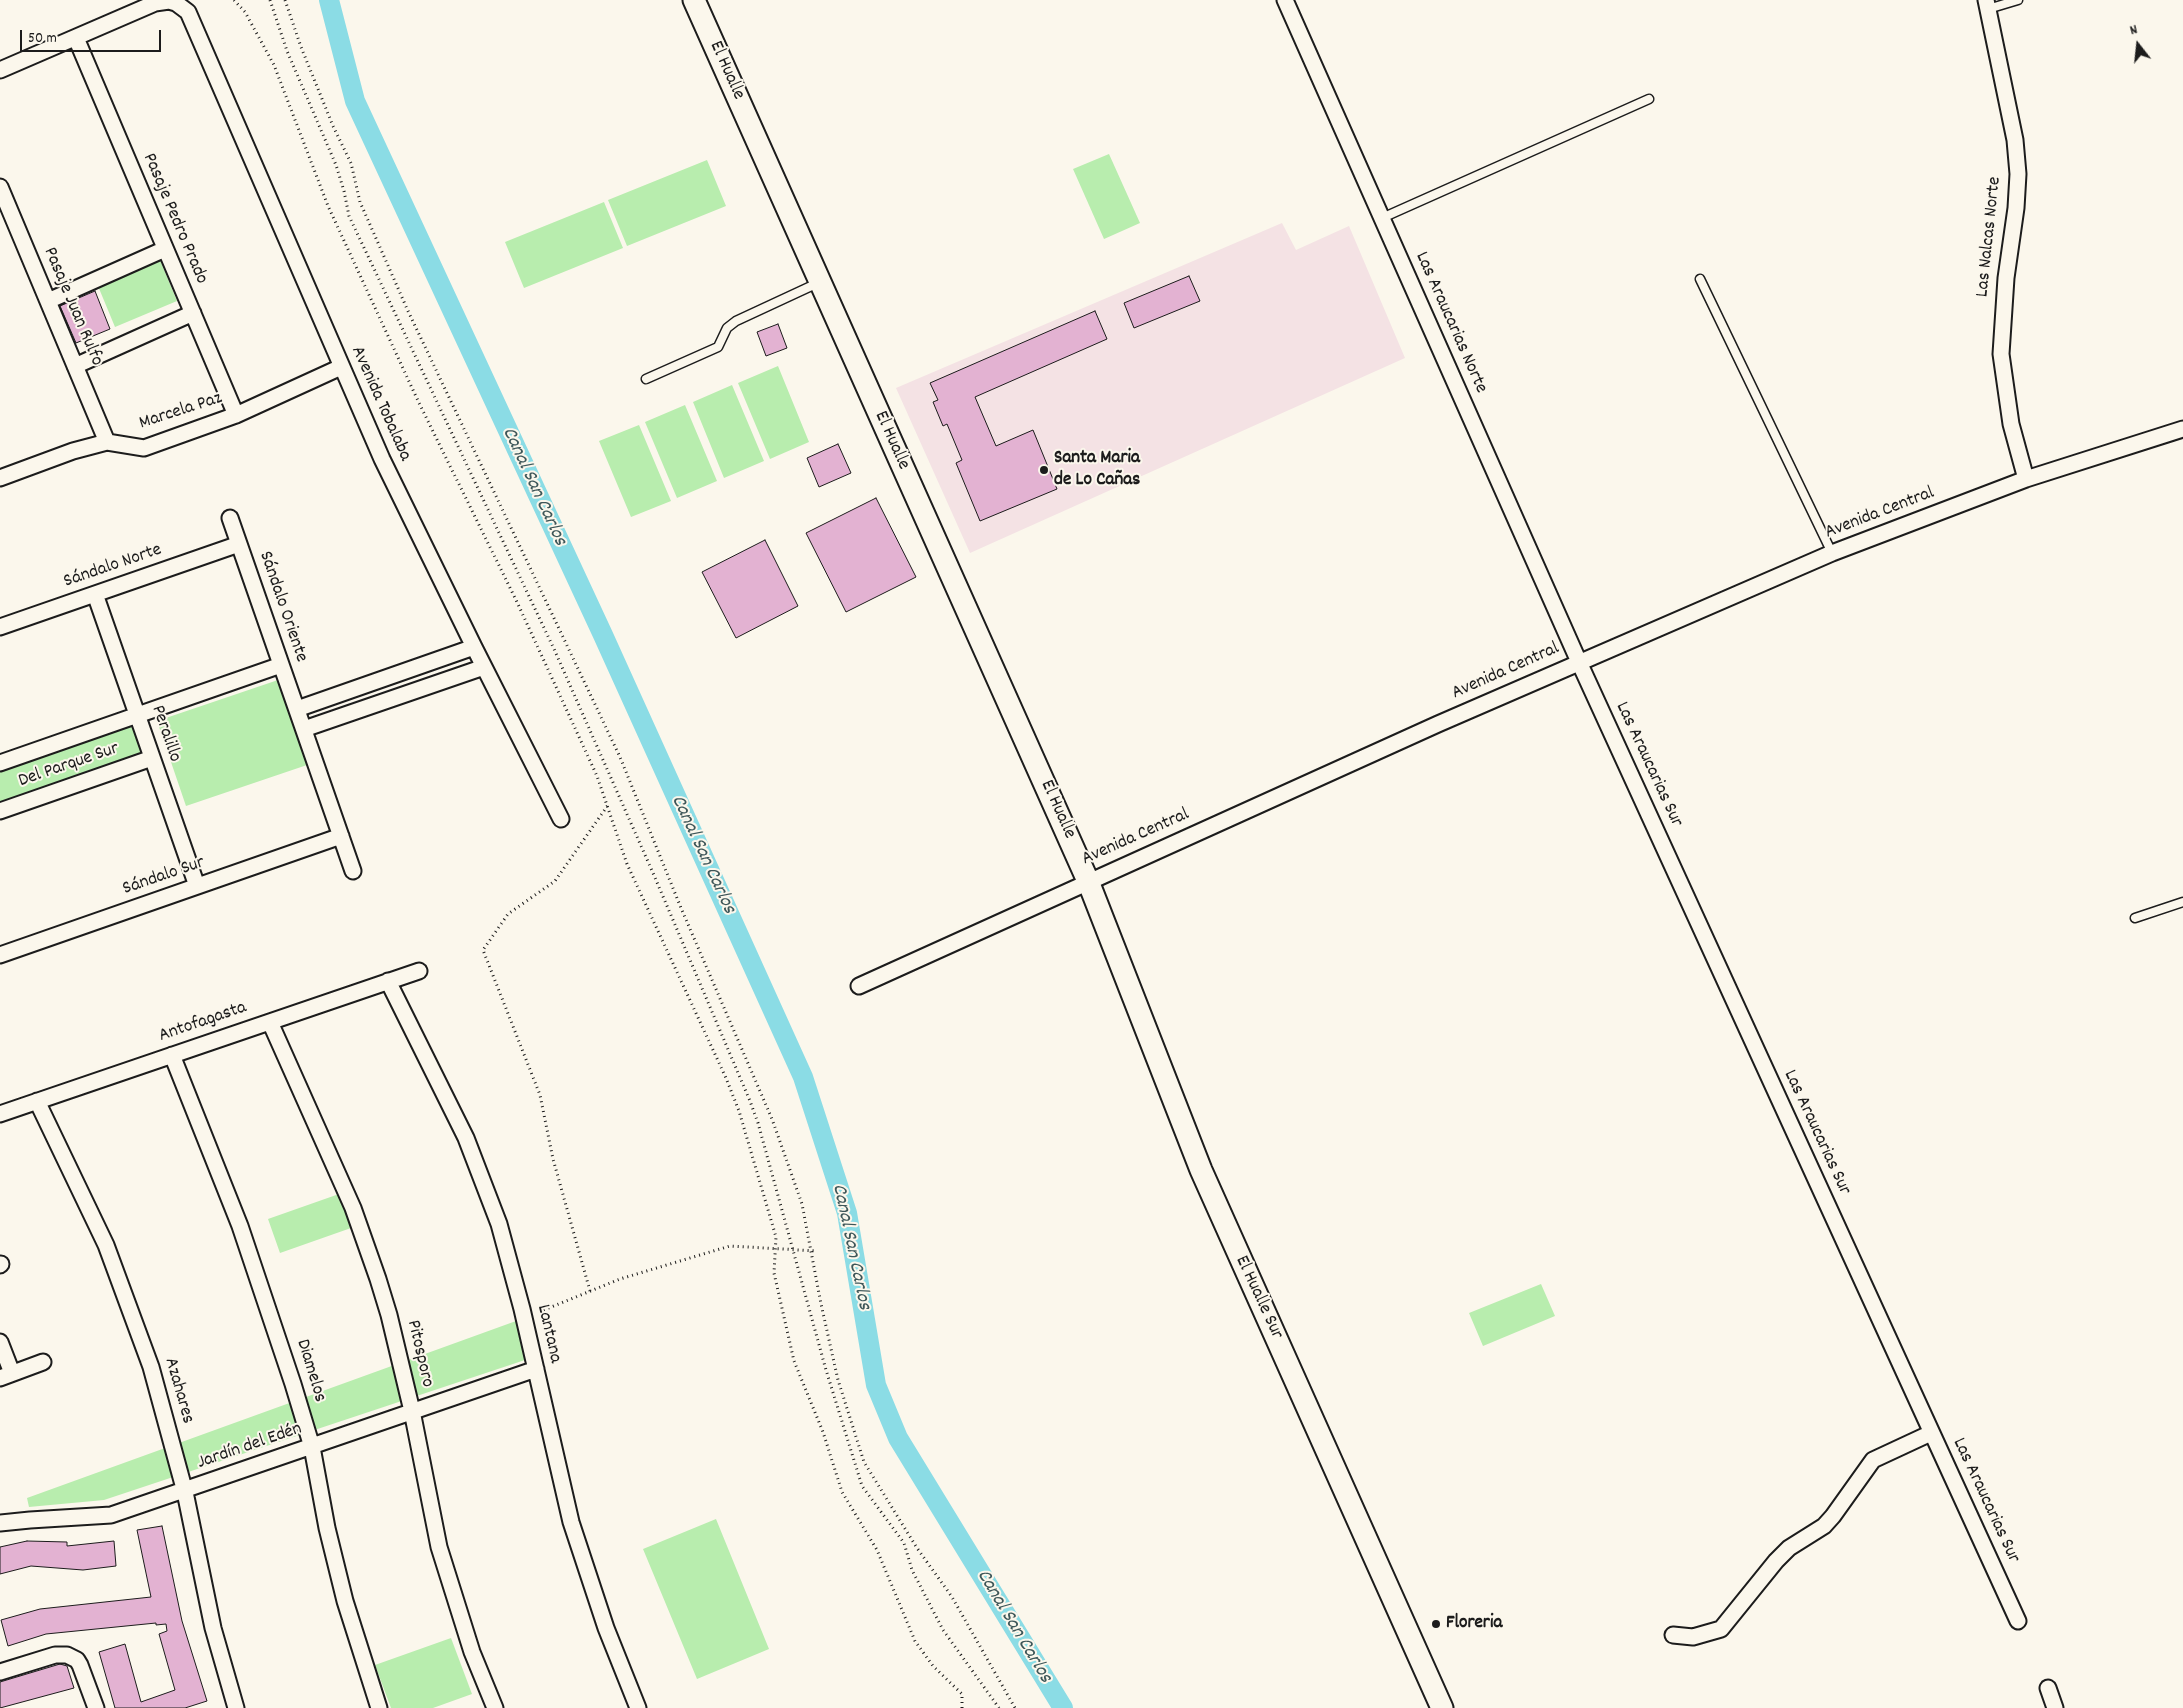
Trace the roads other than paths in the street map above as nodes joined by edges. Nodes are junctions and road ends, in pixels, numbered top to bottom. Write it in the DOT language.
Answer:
graph roads {
  1 [pos="694,0"];
  2 [pos="1285,0"];
  3 [pos="2018,0"];
  4 [pos="1987,5"];
  5 [pos="76,38"];
  6 [pos="0,70"];
  7 [pos="1649,100"];
  8 [pos="0,187"];
  9 [pos="1382,218"];
  10 [pos="165,249"];
  11 [pos="1700,279"];
  12 [pos="820,282"];
  13 [pos="48,301"];
  14 [pos="193,313"];
  15 [pos="75,366"];
  16 [pos="341,367"];
  17 [pos="646,380"];
  18 [pos="236,415"];
  19 [pos="2183,429"];
  20 [pos="107,442"];
  21 [pos="1,475"];
  22 [pos="2026,479"];
  23 [pos="230,518"];
  24 [pos="239,544"];
  25 [pos="1832,553"];
  26 [pos="95,594"];
  27 [pos="0,627"];
  28 [pos="474,647"];
  29 [pos="1579,662"];
  30 [pos="281,665"];
  31 [pos="484,667"];
  32 [pos="297,709"];
  33 [pos="137,715"];
  34 [pos="304,729"];
  35 [pos="152,758"];
  36 [pos="0,763"];
  37 [pos="0,811"];
  38 [pos="561,819"];
  39 [pos="341,836"];
  40 [pos="353,871"];
  41 [pos="1088,881"];
  42 [pos="197,886"];
  43 [pos="2183,902"];
  44 [pos="2135,918"];
  45 [pos="0,955"];
  46 [pos="419,971"];
  47 [pos="388,981"];
  48 [pos="859,986"];
  49 [pos="270,1022"];
  50 [pos="172,1055"];
  51 [pos="38,1101"];
  52 [pos="0,1114"];
  53 [pos="0,1342"];
  54 [pos="43,1362"];
  55 [pos="536,1369"];
  56 [pos="6,1376"];
  57 [pos="412,1411"];
  58 [pos="1931,1433"];
  59 [pos="312,1447"];
  60 [pos="185,1492"];
  61 [pos="0,1524"];
  62 [pos="2018,1621"];
  63 [pos="1673,1635"];
  64 [pos="0,1672"];
  65 [pos="2048,1688"];
  66 [pos="96,1708"];
  67 [pos="236,1708"];
  68 [pos="379,1708"];
  69 [pos="495,1708"];
  70 [pos="638,1708"];
  71 [pos="1442,1708"];
  72 [pos="2055,1708"];
  1 -- 12 [label="street, El Hualle"];
  2 -- 9 [label="street, Las Araucarias Norte"];
  3 -- 4 [label="lane"];
  4 -- 22 [label="street, Las Nalcas Norte"];
  5 -- 6 [label="street"];
  5 -- 10 [label="street, Pasaje Pedro Prado"];
  5 -- 16 [label="street, Avenida Tobalaba"];
  7 -- 9 [label="lane"];
  8 -- 13 [label="street, Pasaje Juan Rulfo"];
  9 -- 29 [label="street, Las Araucarias Norte"];
  10 -- 13 [label="street"];
  10 -- 14 [label="street, Pasaje Pedro Prado"];
  11 -- 25 [label="lane"];
  12 -- 17 [label="lane"];
  12 -- 41 [label="street, El Hualle"];
  13 -- 15 [label="street, Pasaje Juan Rulfo"];
  14 -- 15 [label="street"];
  14 -- 18 [label="street, Pasaje Pedro Prado"];
  15 -- 20 [label="street, Pasaje Juan Rulfo"];
  16 -- 18 [label="street, Marcela Paz"];
  16 -- 28 [label="street, Avenida Tobalaba"];
  18 -- 20 [label="street, Marcela Paz"];
  19 -- 22 [label="street, Avenida Central"];
  20 -- 21 [label="street, Marcela Paz"];
  22 -- 25 [label="street, Avenida Central"];
  23 -- 24 [label="street, Sándalo Oriente"];
  24 -- 26 [label="street, Sándalo Norte"];
  24 -- 30 [label="street, Sándalo Oriente"];
  25 -- 29 [label="street, Avenida Central"];
  26 -- 27 [label="street, Sándalo Norte"];
  26 -- 33 [label="street, Peralillo"];
  28 -- 31 [label="street, Avenida Tobalaba"];
  28 -- 32 [label="street"];
  29 -- 41 [label="street, Avenida Central"];
  29 -- 58 [label="street, Las Araucarias Sur"];
  30 -- 32 [label="street, Sándalo Oriente"];
  30 -- 33 [label="street"];
  31 -- 34 [label="street"];
  31 -- 38 [label="street, Avenida Tobalaba"];
  32 -- 34 [label="street, Sándalo Oriente"];
  33 -- 35 [label="street, Peralillo"];
  33 -- 36 [label="street"];
  34 -- 39 [label="street, Sándalo Oriente"];
  35 -- 37 [label="street, Del Parque Sur"];
  35 -- 42 [label="street, Peralillo"];
  39 -- 40 [label="street, Sándalo Oriente"];
  39 -- 42 [label="street, Sándalo Sur"];
  41 -- 48 [label="street, Avenida Central"];
  41 -- 71 [label="street, El Hualle Sur"];
  42 -- 45 [label="street, Sándalo Sur"];
  43 -- 44 [label="lane"];
  46 -- 47 [label="street, Antofagasta"];
  47 -- 49 [label="street, Antofagasta"];
  47 -- 55 [label="street, Lantana"];
  49 -- 50 [label="street, Antofagasta"];
  49 -- 57 [label="street, Pitosporo"];
  50 -- 51 [label="street, Antofagasta"];
  50 -- 59 [label="street, Diamelos"];
  51 -- 52 [label="street, Antofagasta"];
  51 -- 60 [label="street, Azahares"];
  53 -- 56 [label="street"];
  54 -- 56 [label="street"];
  55 -- 57 [label="street, Jardín del Edén"];
  55 -- 70 [label="street, Lantana"];
  57 -- 59 [label="street, Jardín del Edén"];
  57 -- 69 [label="street, Pitosporo"];
  58 -- 62 [label="street, Las Araucarias Sur"];
  58 -- 63 [label="street"];
  59 -- 60 [label="street, Jardín del Edén"];
  59 -- 68 [label="street, Diamelos"];
  60 -- 61 [label="street, Jardín del Edén"];
  60 -- 67 [label="street, Azahares"];
  64 -- 66 [label="street"];
  65 -- 72 [label="street"];
}
